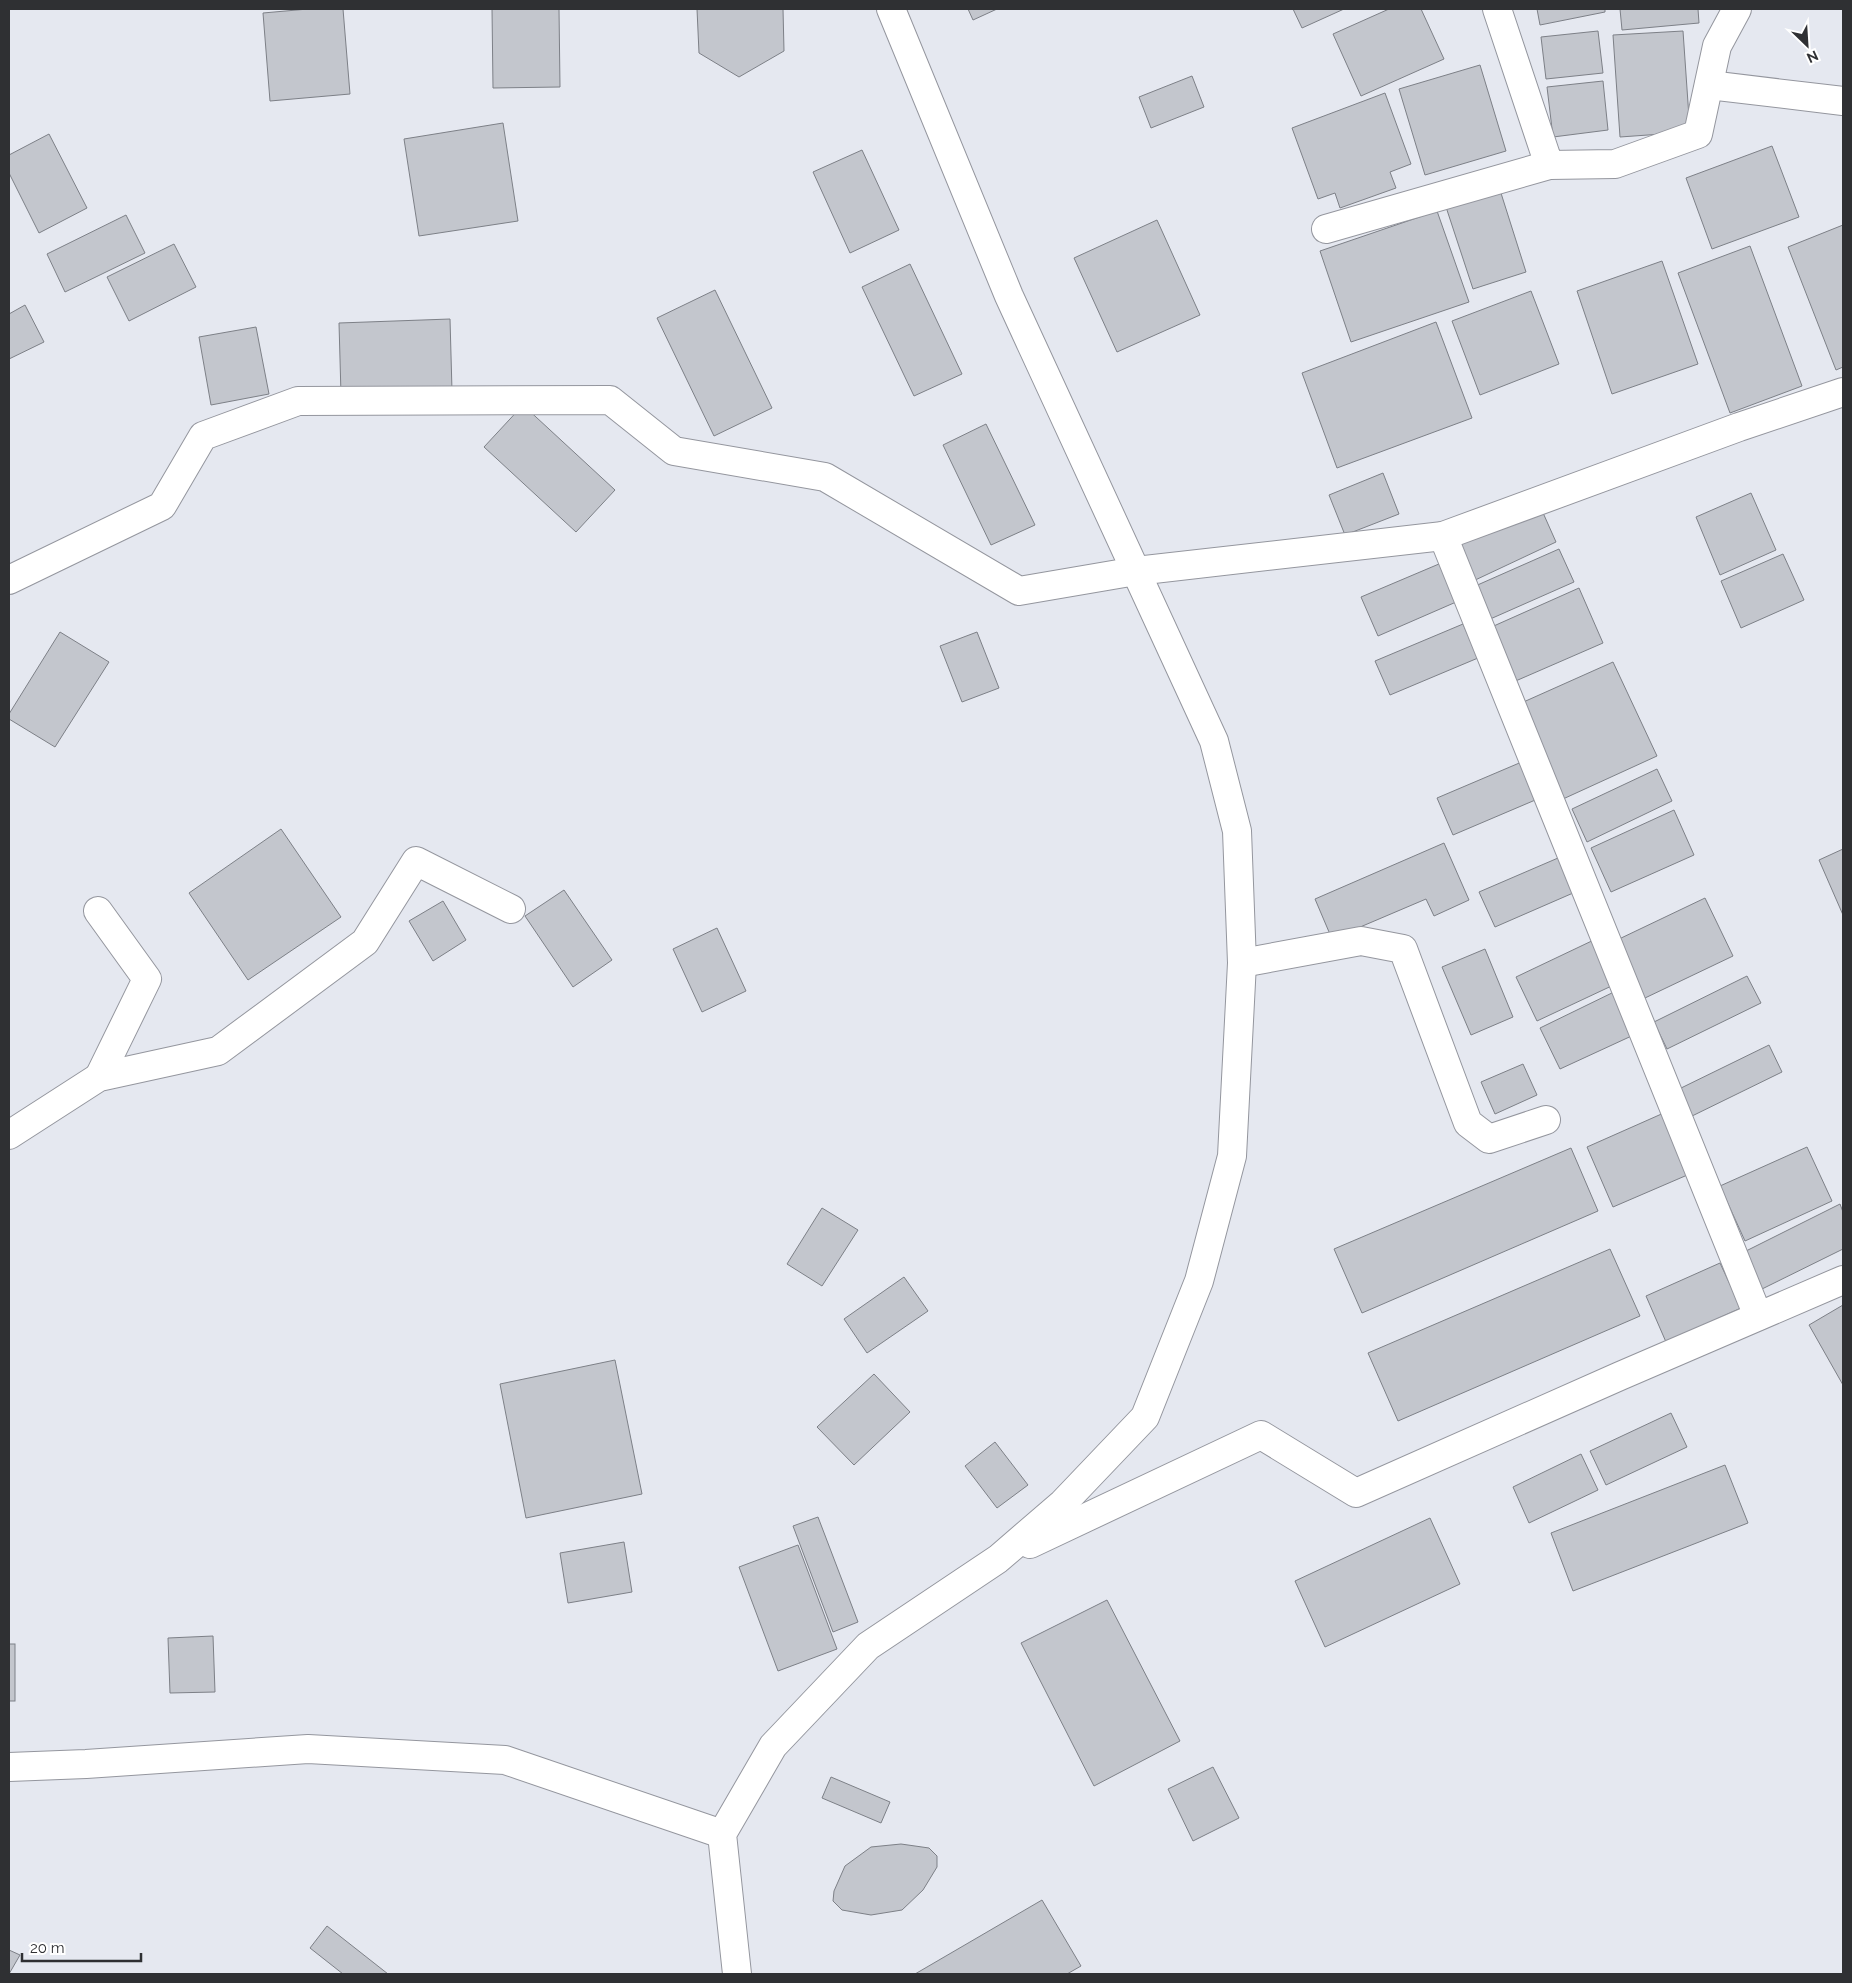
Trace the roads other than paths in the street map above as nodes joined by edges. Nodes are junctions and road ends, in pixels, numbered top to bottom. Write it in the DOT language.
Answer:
graph roads {
  1 [pos="891,9"];
  2 [pos="1497,9"];
  3 [pos="1719,9"];
  4 [pos="1737,9"];
  5 [pos="1717,46"];
  6 [pos="1709,86"];
  7 [pos="1843,102"];
  8 [pos="1550,166"];
  9 [pos="1326,229"];
  10 [pos="1843,392"];
  11 [pos="1443,536"];
  12 [pos="1136,571"];
  13 [pos="9,580"];
  14 [pos="511,909"];
  15 [pos="98,912"];
  16 [pos="1242,963"];
  17 [pos="99,1077"];
  18 [pos="1546,1120"];
  19 [pos="9,1135"];
  20 [pos="1843,1280"];
  21 [pos="1758,1316"];
  22 [pos="998,1559"];
  23 [pos="9,1767"];
  24 [pos="722,1834"];
  25 [pos="737,1974"];
  1 -- 12 [label="street"];
  2 -- 8 [label="street"];
  3 -- 5 [label="street"];
  4 -- 5 [label="street"];
  5 -- 6 [label="street"];
  6 -- 7 [label="street"];
  6 -- 8 [label="street"];
  8 -- 9 [label="street"];
  10 -- 11 [label="street"];
  11 -- 12 [label="street"];
  11 -- 21 [label="street"];
  12 -- 13 [label="street"];
  12 -- 16 [label="street"];
  14 -- 17 [label="street"];
  15 -- 17 [label="street"];
  16 -- 18 [label="street"];
  16 -- 22 [label="street"];
  17 -- 19 [label="street"];
  20 -- 21 [label="street"];
  21 -- 22 [label="street"];
  22 -- 24 [label="street"];
  23 -- 24 [label="street"];
  24 -- 25 [label="street"];
}
